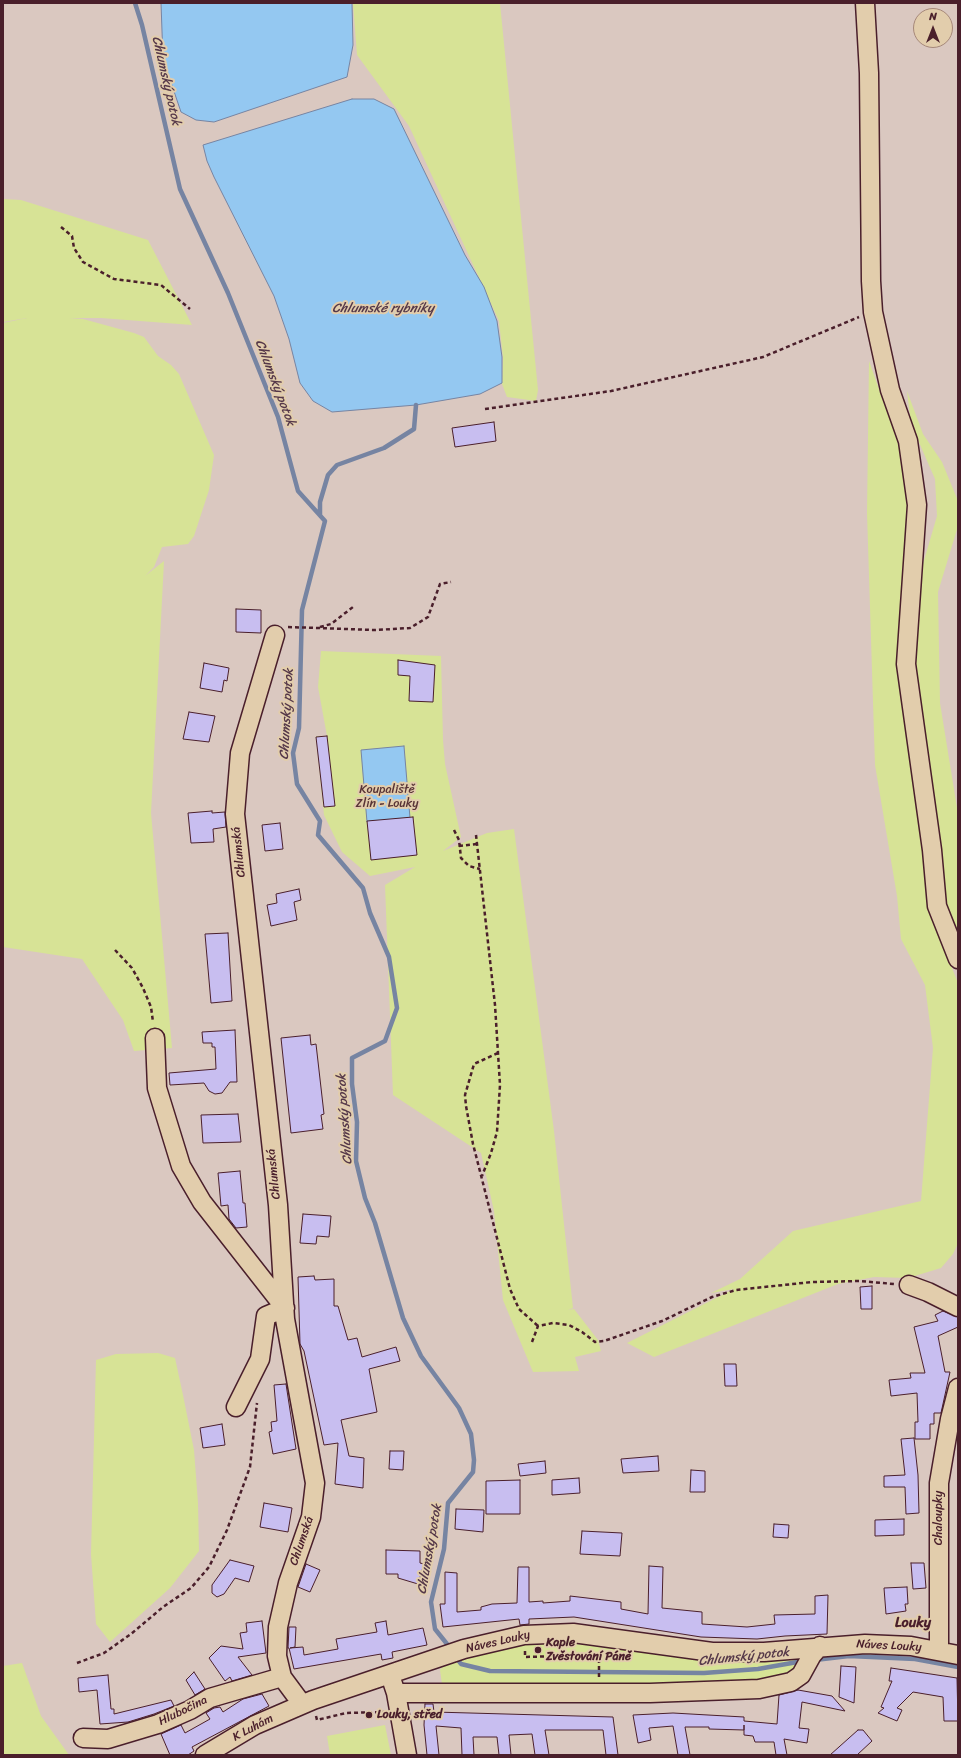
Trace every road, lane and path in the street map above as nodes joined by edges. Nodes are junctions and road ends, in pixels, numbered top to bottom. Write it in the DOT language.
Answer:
graph roads {
  1 [pos="865,3"];
  2 [pos="62,227"];
  3 [pos="190,309"];
  4 [pos="873,312"];
  5 [pos="484,409"];
  6 [pos="451,582"];
  7 [pos="353,607"];
  8 [pos="296,628"];
  9 [pos="318,628"];
  10 [pos="275,635"];
  11 [pos="454,830"];
  12 [pos="476,835"];
  13 [pos="477,844"];
  14 [pos="459,846"];
  15 [pos="480,869"];
  16 [pos="115,950"];
  17 [pos="958,960"];
  18 [pos="156,1038"];
  19 [pos="498,1053"];
  20 [pos="482,1176"];
  21 [pos="909,1285"];
  22 [pos="958,1307"];
  23 [pos="285,1308"];
  24 [pos="538,1326"];
  25 [pos="532,1342"];
  26 [pos="958,1388"];
  27 [pos="257,1400"];
  28 [pos="236,1407"];
  29 [pos="524,1635"];
  30 [pos="938,1650"];
  31 [pos="958,1654"];
  32 [pos="813,1656"];
  33 [pos="77,1663"];
  34 [pos="390,1675"];
  35 [pos="282,1677"];
  36 [pos="599,1679"];
  37 [pos="396,1693"];
  38 [pos="306,1711"];
  39 [pos="389,1716"];
  40 [pos="83,1738"];
  41 [pos="205,1755"];
  42 [pos="407,1755"];
  1 -- 4 [label="street"];
  2 -- 3 [label="path"];
  4 -- 5 [label="path"];
  4 -- 17 [label="street"];
  6 -- 9 [label="path"];
  7 -- 9 [label="path"];
  8 -- 9 [label="path"];
  10 -- 23 [label="street, Chlumská"];
  11 -- 14 [label="path"];
  12 -- 13 [label="path"];
  13 -- 14 [label="path"];
  13 -- 15 [label="path"];
  14 -- 15 [label="path"];
  15 -- 19 [label="path"];
  16 -- 18 [label="path"];
  18 -- 23 [label="street"];
  19 -- 20 [label="path"];
  19 -- 20 [label="path"];
  20 -- 24 [label="path"];
  21 -- 22 [label="street"];
  21 -- 24 [label="path"];
  23 -- 28 [label="street"];
  23 -- 35 [label="street, Chlumská"];
  24 -- 25 [label="path"];
  26 -- 30 [label="street, Chaloupky"];
  27 -- 33 [label="path"];
  29 -- 32 [label="street, Náves Louky"];
  29 -- 34 [label="street, Náves Louky"];
  29 -- 36 [label="path"];
  30 -- 31 [label="street, Náves Louky"];
  30 -- 32 [label="street, Náves Louky"];
  32 -- 37 [label="street"];
  34 -- 37 [label="street"];
  34 -- 38 [label="street, Náves Louky"];
  35 -- 38 [label="street, Chlumská"];
  35 -- 40 [label="street, Hlubočina"];
  37 -- 42 [label="street"];
  38 -- 39 [label="path"];
  38 -- 41 [label="street, K Luhám"];
}
